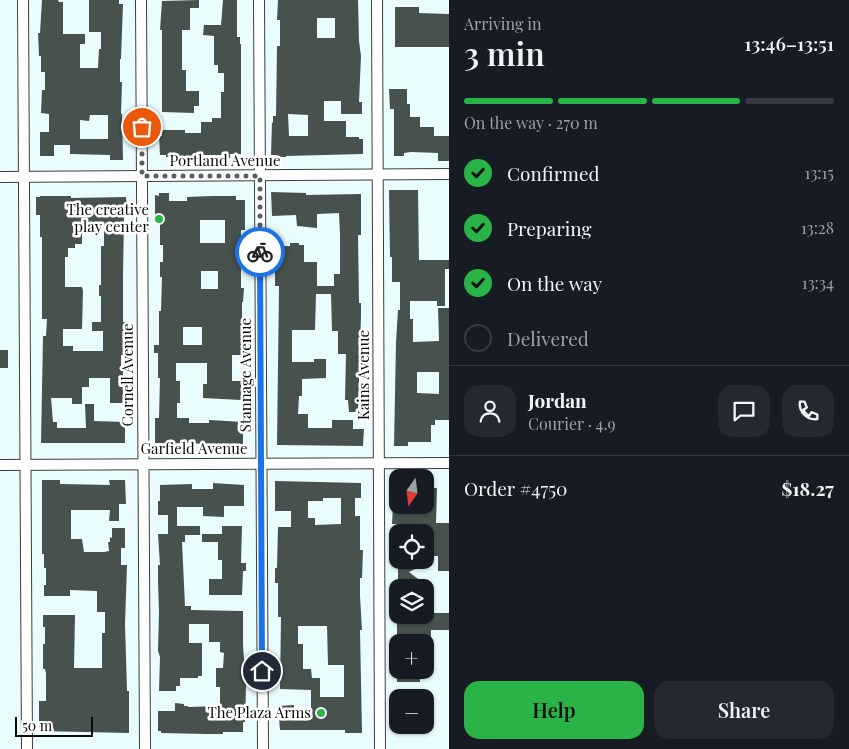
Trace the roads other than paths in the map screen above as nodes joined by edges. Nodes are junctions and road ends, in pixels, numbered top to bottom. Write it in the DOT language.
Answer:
graph roads {
  1 [pos="23,0"];
  2 [pos="141,0"];
  3 [pos="259,0"];
  4 [pos="377,0"];
  5 [pos="449,174"];
  6 [pos="378,175"];
  7 [pos="142,176"];
  8 [pos="260,176"];
  9 [pos="0,177"];
  10 [pos="24,177"];
  11 [pos="379,463"];
  12 [pos="449,463"];
  13 [pos="143,464"];
  14 [pos="261,464"];
  15 [pos="0,465"];
  16 [pos="26,465"];
  17 [pos="27,749"];
  18 [pos="145,749"];
  19 [pos="263,749"];
  20 [pos="380,749"];
  1 -- 10 [label="street"];
  2 -- 7 [label="street, Cornell Avenue"];
  3 -- 8 [label="street, Stannage Avenue"];
  4 -- 6 [label="street, Kains Avenue"];
  5 -- 6 [label="street, Portland Avenue"];
  6 -- 8 [label="street, Portland Avenue"];
  6 -- 11 [label="street, Kains Avenue"];
  7 -- 8 [label="street, Portland Avenue"];
  7 -- 10 [label="street, Portland Avenue"];
  7 -- 13 [label="street, Cornell Avenue"];
  8 -- 14 [label="street, Stannage Avenue"];
  9 -- 10 [label="street, Portland Avenue"];
  10 -- 16 [label="street"];
  11 -- 12 [label="street, Garfield Avenue"];
  11 -- 14 [label="street, Garfield Avenue"];
  11 -- 20 [label="street, Kains Avenue"];
  13 -- 14 [label="street, Garfield Avenue"];
  13 -- 16 [label="street, Garfield Avenue"];
  13 -- 18 [label="street, Cornell Avenue"];
  14 -- 19 [label="street, Stannage Avenue"];
  15 -- 16 [label="street, Garfield Avenue"];
  16 -- 17 [label="street"];
}
